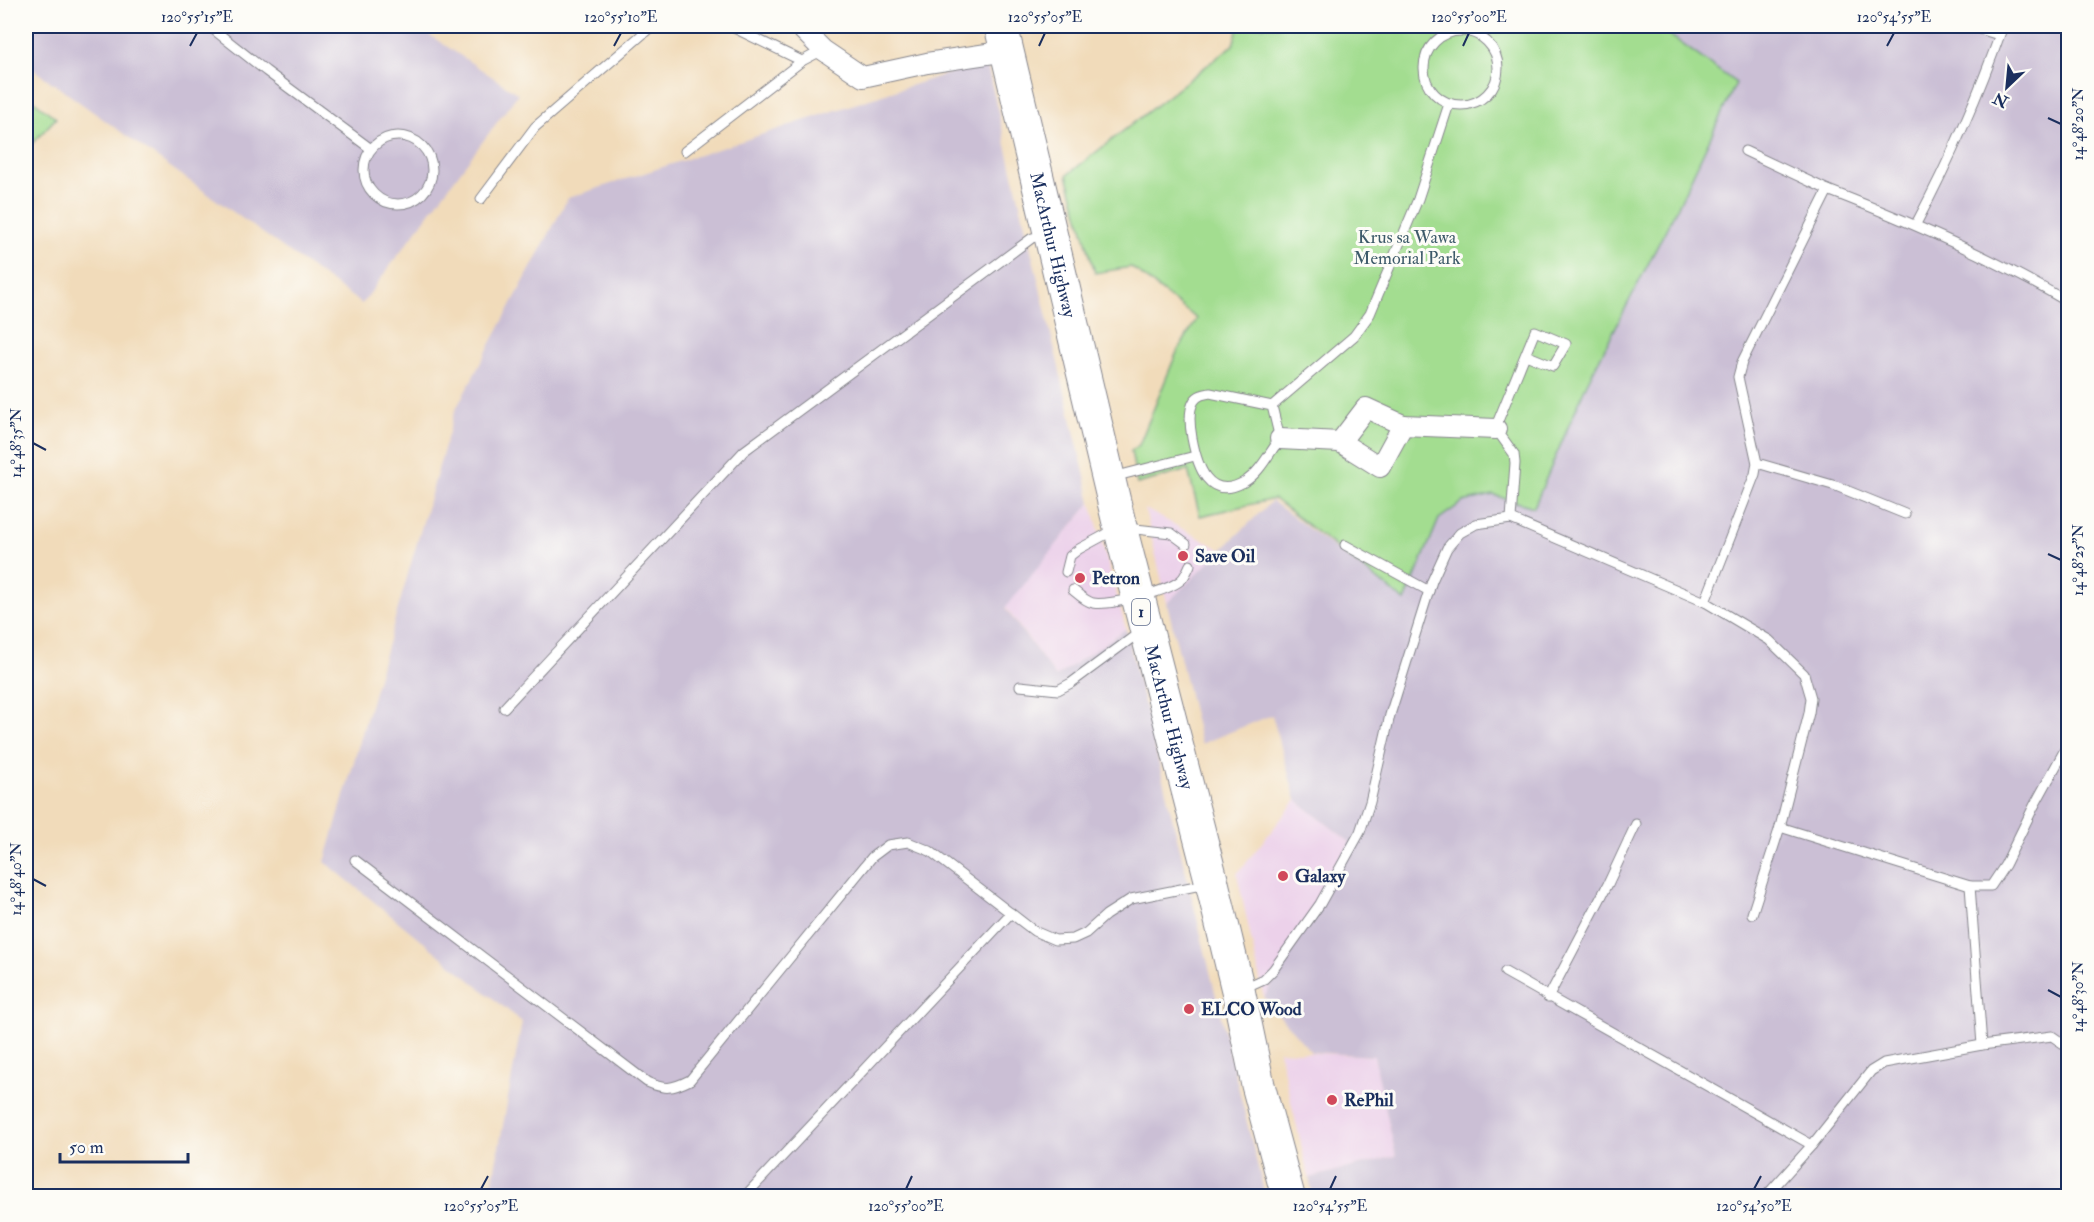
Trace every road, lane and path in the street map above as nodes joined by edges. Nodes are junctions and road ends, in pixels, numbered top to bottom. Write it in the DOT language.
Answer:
graph roads {
  1 [pos="209,26"];
  2 [pos="652,26"];
  3 [pos="730,26"];
  4 [pos="799,26"];
  5 [pos="1437,26"];
  6 [pos="1970,26"];
  7 [pos="2001,30"];
  8 [pos="1444,35"];
  9 [pos="1004,38"];
  10 [pos="824,50"];
  11 [pos="802,61"];
  12 [pos="1449,104"];
  13 [pos="371,149"];
  14 [pos="685,151"];
  15 [pos="1745,152"];
  16 [pos="1828,190"];
  17 [pos="481,199"];
  18 [pos="1916,224"];
  19 [pos="1049,233"];
  20 [pos="2068,302"];
  21 [pos="1526,355"];
  22 [pos="1272,406"];
  23 [pos="1403,425"];
  24 [pos="1496,429"];
  25 [pos="1280,439"];
  26 [pos="1341,442"];
  27 [pos="1196,456"];
  28 [pos="1757,463"];
  29 [pos="1108,478"];
  30 [pos="1905,514"];
  31 [pos="1511,519"];
  32 [pos="1120,527"];
  33 [pos="1186,544"];
  34 [pos="1345,545"];
  35 [pos="1190,565"];
  36 [pos="1066,572"];
  37 [pos="1073,590"];
  38 [pos="1429,591"];
  39 [pos="1705,602"];
  40 [pos="1142,613"];
  41 [pos="1020,686"];
  42 [pos="504,708"];
  43 [pos="2068,744"];
  44 [pos="1636,824"];
  45 [pos="1780,826"];
  46 [pos="355,860"];
  47 [pos="1212,883"];
  48 [pos="1970,886"];
  49 [pos="1011,913"];
  50 [pos="1752,914"];
  51 [pos="1505,972"];
  52 [pos="1238,990"];
  53 [pos="1548,998"];
  54 [pos="1982,1045"];
  55 [pos="2068,1047"];
  56 [pos="1812,1144"];
  57 [pos="745,1197"];
  58 [pos="1288,1197"];
  59 [pos="1766,1197"];
  1 -- 13 [label="lane"];
  2 -- 17 [label="lane"];
  3 -- 11 [label="lane"];
  4 -- 10 [label="street"];
  5 -- 8 [label="lane"];
  6 -- 7 [label="lane"];
  7 -- 18 [label="lane"];
  8 -- 12 [label="lane"];
  8 -- 12 [label="lane"];
  9 -- 10 [label="street"];
  9 -- 19 [label="highway, MacArthur Highway / 1"];
  10 -- 11 [label="lane"];
  11 -- 14 [label="lane"];
  12 -- 22 [label="lane"];
  13 -- 13 [label="lane"];
  15 -- 16 [label="lane"];
  16 -- 18 [label="lane"];
  16 -- 28 [label="lane"];
  18 -- 20 [label="lane"];
  19 -- 29 [label="highway, MacArthur Highway / 1"];
  19 -- 42 [label="lane"];
  21 -- 21 [label="lane"];
  21 -- 24 [label="lane"];
  22 -- 25 [label="lane"];
  22 -- 27 [label="lane"];
  23 -- 24 [label="street"];
  23 -- 26 [label="street"];
  23 -- 26 [label="street"];
  24 -- 31 [label="lane"];
  25 -- 26 [label="street"];
  25 -- 27 [label="lane"];
  27 -- 29 [label="lane"];
  28 -- 30 [label="lane"];
  28 -- 39 [label="lane"];
  29 -- 32 [label="highway, MacArthur Highway / 1"];
  31 -- 38 [label="lane"];
  31 -- 39 [label="lane"];
  32 -- 33 [label="lane"];
  32 -- 36 [label="lane"];
  32 -- 40 [label="highway, MacArthur Highway / 1"];
  34 -- 38 [label="lane"];
  35 -- 40 [label="lane"];
  37 -- 40 [label="lane"];
  38 -- 52 [label="lane"];
  39 -- 45 [label="lane"];
  40 -- 41 [label="lane"];
  40 -- 47 [label="highway, MacArthur Highway / 1"];
  43 -- 48 [label="lane"];
  44 -- 53 [label="lane"];
  45 -- 48 [label="lane"];
  45 -- 50 [label="lane"];
  46 -- 49 [label="lane"];
  47 -- 49 [label="lane"];
  47 -- 52 [label="highway, MacArthur Highway / 1"];
  48 -- 54 [label="lane"];
  49 -- 57 [label="lane"];
  51 -- 53 [label="lane"];
  52 -- 58 [label="highway, MacArthur Highway / 1"];
  53 -- 56 [label="lane"];
  54 -- 55 [label="lane"];
  54 -- 56 [label="lane"];
  56 -- 59 [label="lane"];
}
